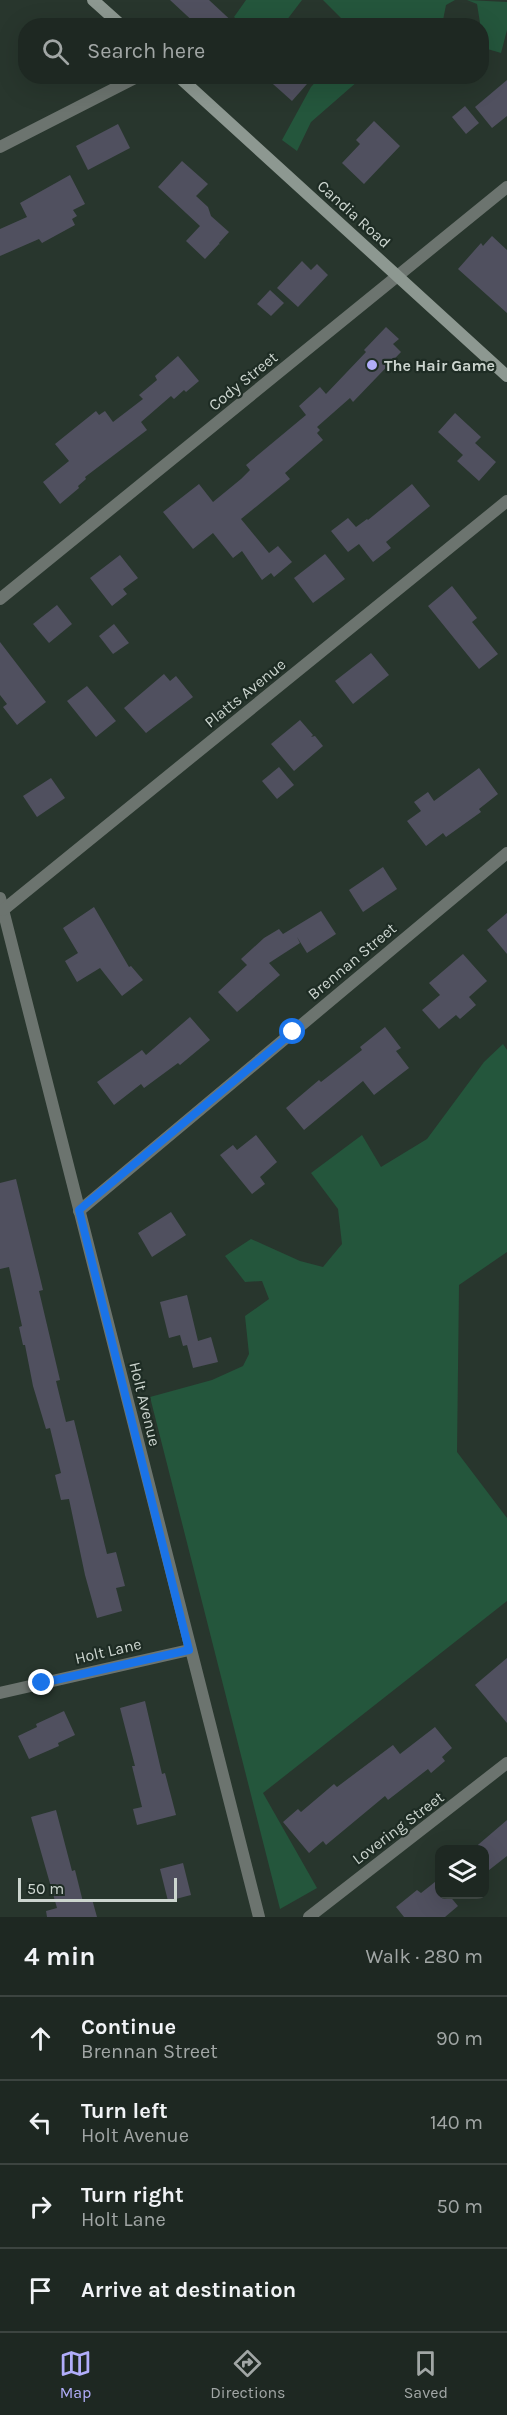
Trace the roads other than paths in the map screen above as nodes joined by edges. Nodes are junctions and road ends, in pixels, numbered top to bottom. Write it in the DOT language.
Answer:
graph roads {
  1 [pos="93,0"];
  2 [pos="113,18"];
  3 [pos="123,84"];
  4 [pos="187,84"];
  5 [pos="0,147"];
  6 [pos="507,187"];
  7 [pos="398,277"];
  8 [pos="507,376"];
  9 [pos="507,501"];
  10 [pos="0,599"];
  11 [pos="507,853"];
  12 [pos="2,904"];
  13 [pos="79,1210"];
  14 [pos="189,1650"];
  15 [pos="0,1693"];
  16 [pos="507,1763"];
  17 [pos="259,1917"];
  18 [pos="309,1917"];
  1 -- 2 [label="main road"];
  3 -- 5 [label="street"];
  4 -- 7 [label="main road, Candia Road"];
  6 -- 7 [label="street, Cody Street"];
  7 -- 8 [label="main road, Candia Road"];
  7 -- 10 [label="street, Cody Street"];
  9 -- 12 [label="street, Platts Avenue"];
  11 -- 13 [label="street, Brennan Street"];
  12 -- 13 [label="street, Holt Avenue"];
  13 -- 14 [label="street, Holt Avenue"];
  14 -- 15 [label="street, Holt Lane"];
  14 -- 17 [label="street, Holt Avenue"];
  16 -- 18 [label="street, Lovering Street"];
}
